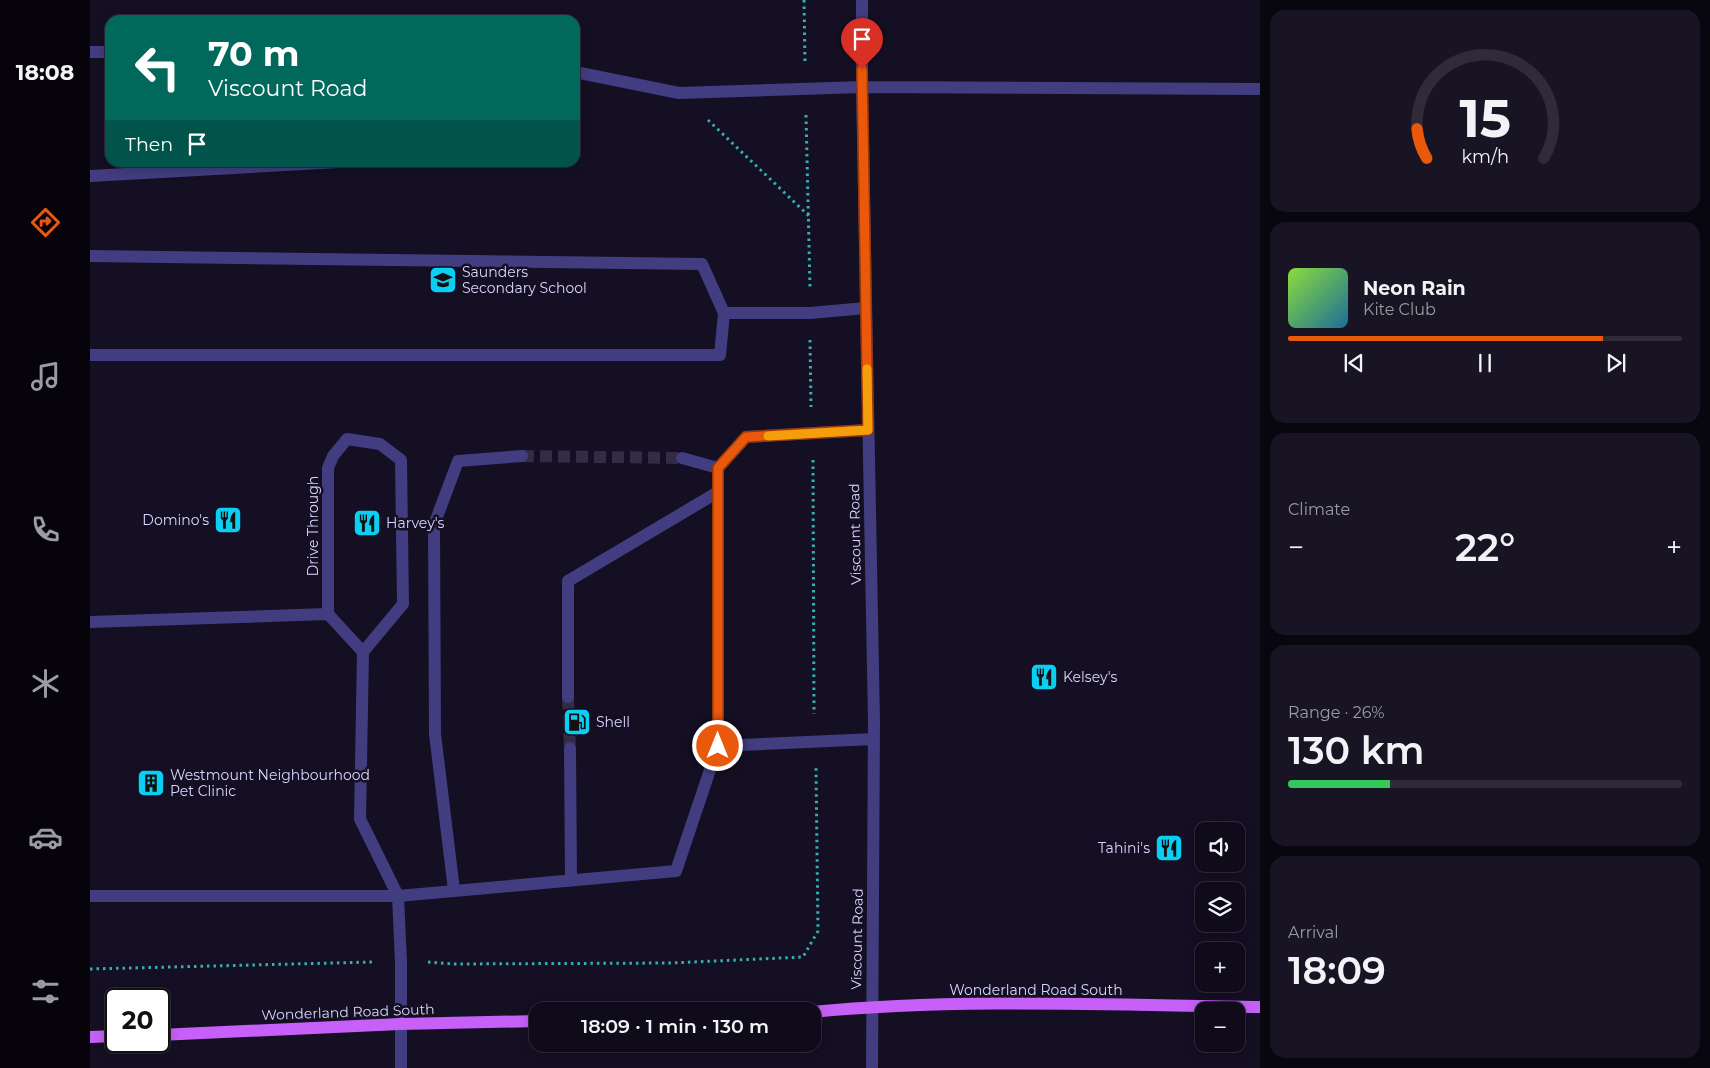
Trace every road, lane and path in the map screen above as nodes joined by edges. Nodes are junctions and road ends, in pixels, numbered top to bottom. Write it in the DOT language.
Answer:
graph roads {
  1 [pos="804,0"];
  2 [pos="862,0"];
  3 [pos="90,52"];
  4 [pos="105,52"];
  5 [pos="580,73"];
  6 [pos="862,87"];
  7 [pos="805,88"];
  8 [pos="1260,89"];
  9 [pos="679,93"];
  10 [pos="250,167"];
  11 [pos="90,176"];
  12 [pos="809,216"];
  13 [pos="90,256"];
  14 [pos="866,308"];
  15 [pos="724,313"];
  16 [pos="810,313"];
  17 [pos="90,354"];
  18 [pos="868,430"];
  19 [pos="812,433"];
  20 [pos="522,456"];
  21 [pos="682,458"];
  22 [pos="718,468"];
  23 [pos="718,492"];
  24 [pos="328,614"];
  25 [pos="90,622"];
  26 [pos="363,652"];
  27 [pos="568,697"];
  28 [pos="874,739"];
  29 [pos="814,742"];
  30 [pos="718,746"];
  31 [pos="570,748"];
  32 [pos="570,880"];
  33 [pos="454,890"];
  34 [pos="90,896"];
  35 [pos="398,896"];
  36 [pos="401,962"];
  37 [pos="90,969"];
  38 [pos="871,1006"];
  39 [pos="1260,1007"];
  40 [pos="821,1011"];
  41 [pos="529,1021"];
  42 [pos="400,1024"];
  43 [pos="170,1034"];
  44 [pos="105,1036"];
  45 [pos="90,1037"];
  46 [pos="402,1068"];
  47 [pos="872,1068"];
  1 -- 7 [label="path"];
  2 -- 6 [label="street, Viscount Road"];
  3 -- 4 [label="street"];
  5 -- 9 [label="street"];
  6 -- 7 [label="street"];
  6 -- 8 [label="street"];
  6 -- 14 [label="street, Viscount Road"];
  7 -- 9 [label="street"];
  7 -- 12 [label="path"];
  9 -- 12 [label="path"];
  10 -- 11 [label="street"];
  12 -- 16 [label="path"];
  13 -- 15 [label="street"];
  14 -- 16 [label="street"];
  14 -- 18 [label="street, Viscount Road"];
  15 -- 16 [label="street"];
  15 -- 17 [label="street"];
  16 -- 19 [label="path"];
  18 -- 19 [label="street"];
  18 -- 28 [label="street, Viscount Road"];
  19 -- 22 [label="street"];
  19 -- 29 [label="path"];
  20 -- 33 [label="street"];
  21 -- 22 [label="street"];
  22 -- 23 [label="street"];
  23 -- 27 [label="street"];
  23 -- 30 [label="street"];
  24 -- 25 [label="street"];
  24 -- 26 [label="street"];
  24 -- 26 [label="street, Drive Through"];
  26 -- 35 [label="street"];
  28 -- 29 [label="street"];
  28 -- 38 [label="street, Viscount Road"];
  29 -- 30 [label="street"];
  29 -- 36 [label="path"];
  30 -- 32 [label="street"];
  31 -- 32 [label="street"];
  32 -- 33 [label="street"];
  33 -- 35 [label="street"];
  34 -- 35 [label="street"];
  35 -- 36 [label="street"];
  36 -- 37 [label="path"];
  36 -- 42 [label="street"];
  38 -- 39 [label="main road, Wonderland Road South"];
  38 -- 40 [label="main road, Wonderland Road South"];
  38 -- 47 [label="street, Viscount Road"];
  41 -- 42 [label="main road, Wonderland Road South"];
  42 -- 43 [label="main road, Wonderland Road South"];
  42 -- 46 [label="street"];
  44 -- 45 [label="main road"];
}
